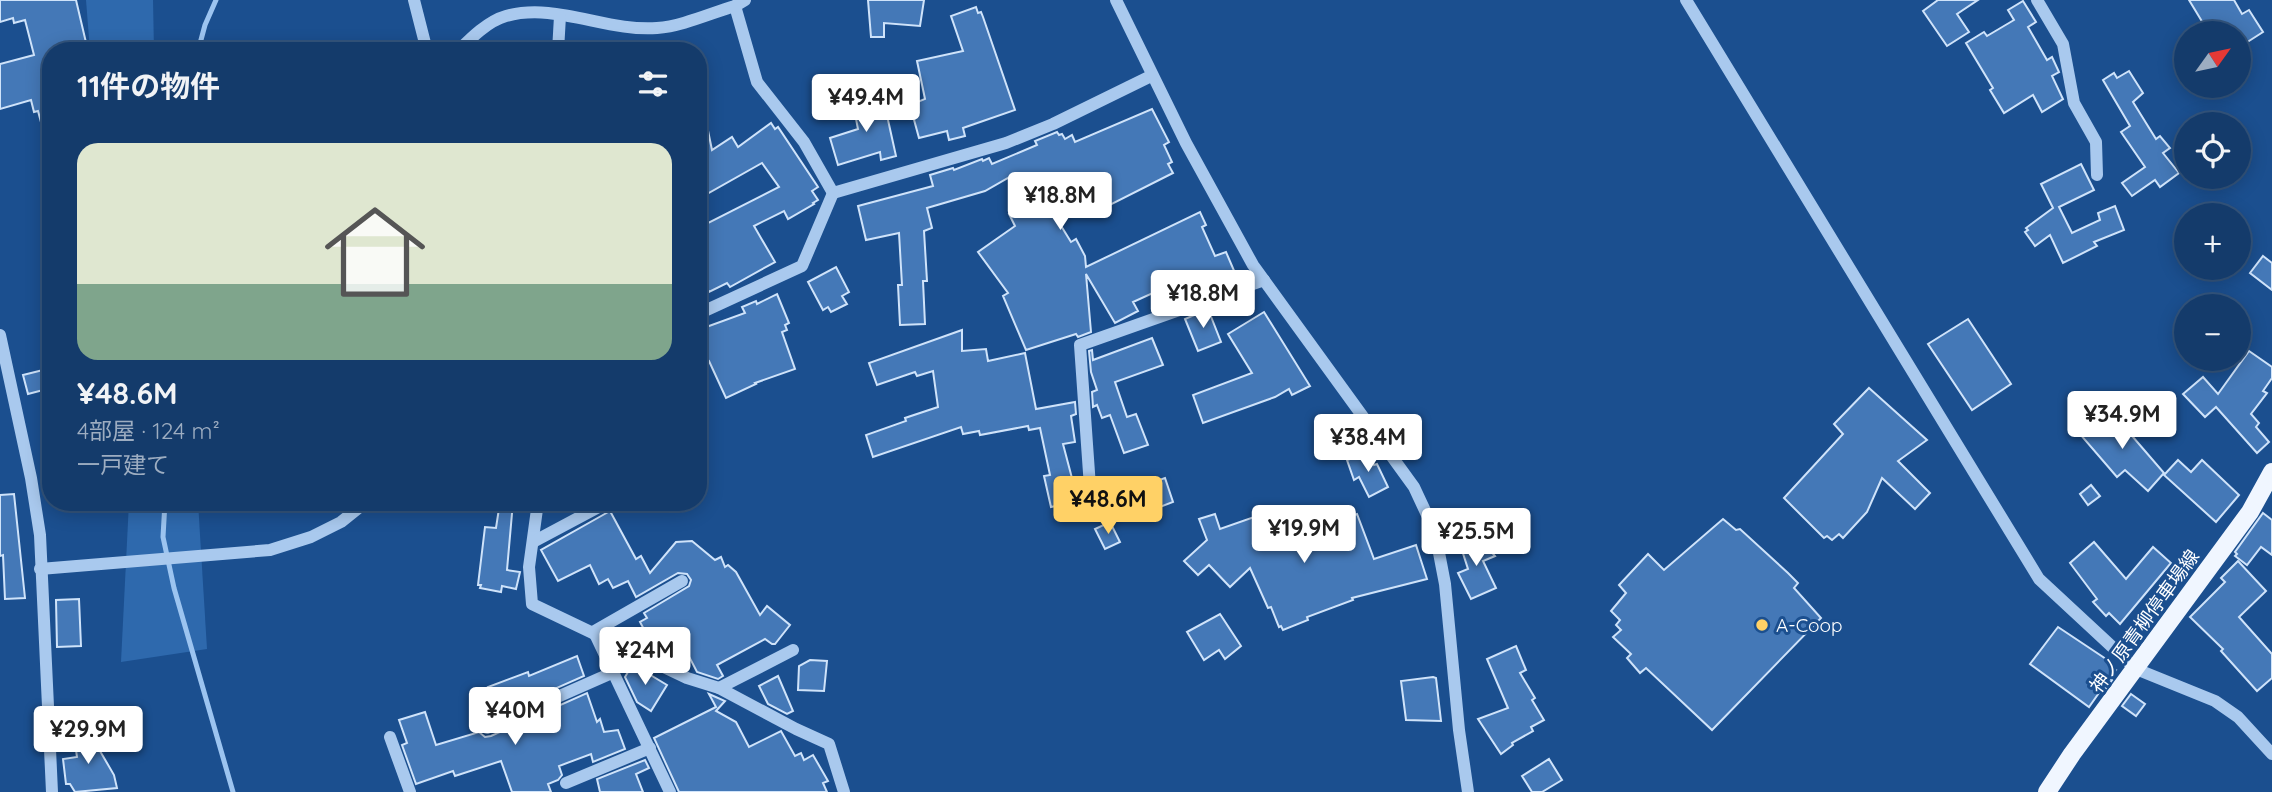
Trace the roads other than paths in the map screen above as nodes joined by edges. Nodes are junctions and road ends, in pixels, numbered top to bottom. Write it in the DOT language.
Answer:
graph roads {
  1 [pos="414,0"];
  2 [pos="1116,0"];
  3 [pos="1686,0"];
  4 [pos="2037,0"];
  5 [pos="740,3"];
  6 [pos="560,16"];
  7 [pos="425,42"];
  8 [pos="466,42"];
  9 [pos="559,42"];
  10 [pos="1151,76"];
  11 [pos="2097,175"];
  12 [pos="833,193"];
  13 [pos="1264,280"];
  14 [pos="707,310"];
  15 [pos="0,335"];
  16 [pos="2272,472"];
  17 [pos="1090,487"];
  18 [pos="355,511"];
  19 [pos="537,511"];
  20 [pos="591,511"];
  21 [pos="533,542"];
  22 [pos="40,569"];
  23 [pos="682,581"];
  24 [pos="593,632"];
  25 [pos="793,650"];
  26 [pos="2136,669"];
  27 [pos="614,672"];
  28 [pos="719,688"];
  29 [pos="488,729"];
  30 [pos="390,737"];
  31 [pos="650,748"];
  32 [pos="2272,754"];
  33 [pos="566,783"];
  34 [pos="2050,791"];
  35 [pos="52,792"];
  36 [pos="410,792"];
  37 [pos="670,792"];
  38 [pos="844,792"];
  39 [pos="1468,792"];
  1 -- 7 [label="street"];
  2 -- 10 [label="street"];
  3 -- 26 [label="street"];
  4 -- 11 [label="street"];
  5 -- 6 [label="street"];
  5 -- 12 [label="street"];
  6 -- 8 [label="street"];
  6 -- 9 [label="street"];
  10 -- 12 [label="street"];
  10 -- 13 [label="street"];
  12 -- 14 [label="street"];
  13 -- 17 [label="street"];
  13 -- 39 [label="street"];
  15 -- 22 [label="street"];
  16 -- 26 [label="main road, 神ノ原青柳停車場線"];
  18 -- 22 [label="street"];
  19 -- 21 [label="street"];
  20 -- 21 [label="street"];
  21 -- 24 [label="street"];
  22 -- 35 [label="street"];
  23 -- 24 [label="street"];
  24 -- 27 [label="street"];
  24 -- 28 [label="street"];
  25 -- 28 [label="street"];
  26 -- 32 [label="street"];
  26 -- 34 [label="main road, 神ノ原青柳停車場線"];
  27 -- 29 [label="street"];
  27 -- 31 [label="street"];
  28 -- 38 [label="street"];
  30 -- 36 [label="street"];
  31 -- 33 [label="street"];
  31 -- 37 [label="street"];
}
